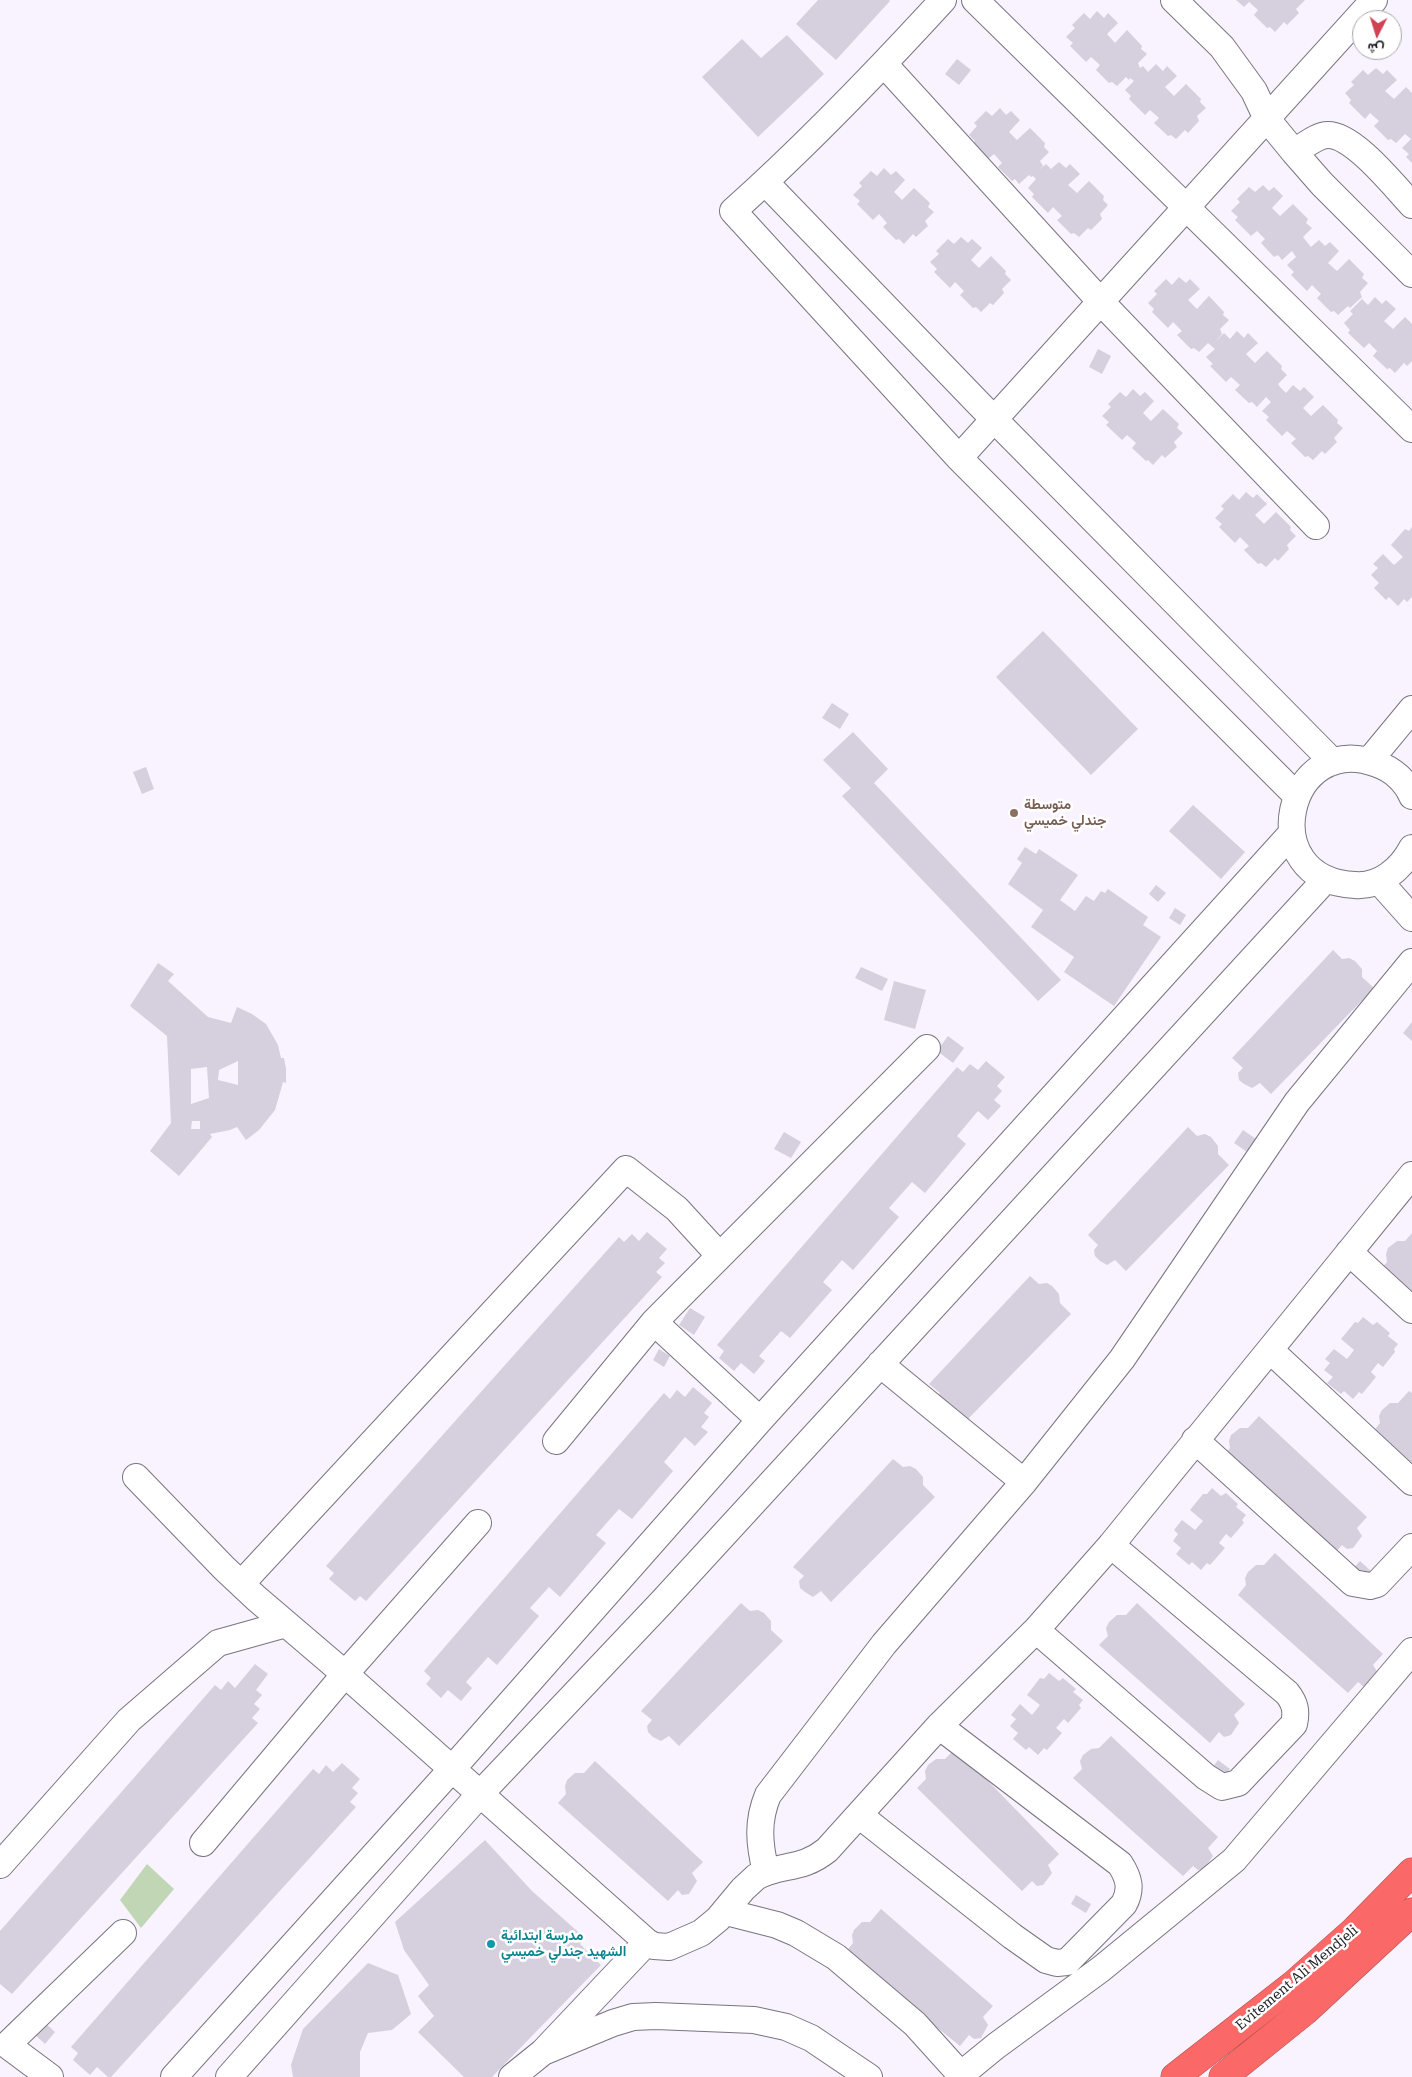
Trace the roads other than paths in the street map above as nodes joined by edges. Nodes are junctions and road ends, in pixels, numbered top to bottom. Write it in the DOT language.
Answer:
graph roads {
  1 [pos="943,0"];
  2 [pos="976,0"];
  3 [pos="1174,0"];
  4 [pos="1374,0"];
  5 [pos="884,64"];
  6 [pos="1267,119"];
  7 [pos="1294,152"];
  8 [pos="765,182"];
  9 [pos="1412,205"];
  10 [pos="1186,208"];
  11 [pos="1412,274"];
  12 [pos="1101,302"];
  13 [pos="995,418"];
  14 [pos="1412,430"];
  15 [pos="959,458"];
  16 [pos="1316,526"];
  17 [pos="1412,709"];
  18 [pos="1369,760"];
  19 [pos="1333,762"];
  20 [pos="1408,780"];
  21 [pos="1296,795"];
  22 [pos="1291,834"];
  23 [pos="1410,858"];
  24 [pos="1326,879"];
  25 [pos="1378,881"];
  26 [pos="1412,918"];
  27 [pos="1412,962"];
  28 [pos="927,1048"];
  29 [pos="1412,1174"];
  30 [pos="1349,1252"];
  31 [pos="720,1256"];
  32 [pos="1412,1310"];
  33 [pos="654,1322"];
  34 [pos="1270,1350"];
  35 [pos="880,1364"];
  36 [pos="760,1420"];
  37 [pos="1195,1440"];
  38 [pos="556,1441"];
  39 [pos="136,1477"];
  40 [pos="1024,1482"];
  41 [pos="1412,1482"];
  42 [pos="478,1523"];
  43 [pos="1110,1545"];
  44 [pos="1412,1547"];
  45 [pos="240,1584"];
  46 [pos="286,1624"];
  47 [pos="1036,1630"];
  48 [pos="1412,1651"];
  49 [pos="345,1674"];
  50 [pos="939,1726"];
  51 [pos="452,1769"];
  52 [pos="480,1794"];
  53 [pos="859,1815"];
  54 [pos="202,1843"];
  55 [pos="0,1864"];
  56 [pos="766,1872"];
  57 [pos="1412,1872"];
  58 [pos="726,1912"];
  59 [pos="1412,1912"];
  60 [pos="123,1933"];
  61 [pos="647,1942"];
  62 [pos="3,2049"];
  63 [pos="543,2052"];
  64 [pos="959,2076"];
  65 [pos="50,2077"];
  66 [pos="174,2077"];
  67 [pos="229,2077"];
  68 [pos="512,2077"];
  69 [pos="869,2077"];
  70 [pos="1175,2077"];
  71 [pos="1223,2077"];
  1 -- 5 [label="street"];
  2 -- 10 [label="street"];
  3 -- 6 [label="street"];
  4 -- 6 [label="street"];
  5 -- 8 [label="street"];
  5 -- 12 [label="street"];
  6 -- 7 [label="street"];
  6 -- 10 [label="street"];
  7 -- 9 [label="street"];
  7 -- 11 [label="street"];
  8 -- 13 [label="street"];
  8 -- 15 [label="street"];
  10 -- 12 [label="street"];
  10 -- 14 [label="street"];
  12 -- 13 [label="street"];
  12 -- 16 [label="street"];
  13 -- 15 [label="street"];
  13 -- 19 [label="street"];
  15 -- 21 [label="street"];
  17 -- 18 [label="street"];
  18 -- 19 [label="street"];
  18 -- 20 [label="street"];
  19 -- 21 [label="street"];
  21 -- 22 [label="street"];
  22 -- 24 [label="street"];
  22 -- 36 [label="street"];
  23 -- 25 [label="street"];
  24 -- 25 [label="street"];
  24 -- 35 [label="street"];
  25 -- 26 [label="street"];
  27 -- 40 [label="street"];
  28 -- 31 [label="street"];
  29 -- 30 [label="street"];
  30 -- 32 [label="street"];
  30 -- 34 [label="street"];
  31 -- 33 [label="street"];
  31 -- 45 [label="street"];
  33 -- 36 [label="street"];
  33 -- 38 [label="street"];
  34 -- 37 [label="street"];
  34 -- 41 [label="street"];
  35 -- 40 [label="street"];
  35 -- 52 [label="street"];
  36 -- 51 [label="street"];
  37 -- 43 [label="street"];
  37 -- 44 [label="street"];
  39 -- 45 [label="street"];
  40 -- 56 [label="street"];
  42 -- 49 [label="street"];
  43 -- 47 [label="street"];
  43 -- 47 [label="street"];
  45 -- 46 [label="street"];
  46 -- 49 [label="street"];
  46 -- 55 [label="street"];
  47 -- 50 [label="street"];
  48 -- 64 [label="street"];
  49 -- 51 [label="street"];
  49 -- 54 [label="street"];
  50 -- 53 [label="street"];
  50 -- 53 [label="street"];
  51 -- 52 [label="street"];
  51 -- 66 [label="street"];
  52 -- 61 [label="street"];
  52 -- 67 [label="street"];
  53 -- 56 [label="street"];
  56 -- 58 [label="street"];
  57 -- 70 [label="highway, Evitement Ali Mendjeli"];
  58 -- 61 [label="street"];
  58 -- 64 [label="street"];
  59 -- 71 [label="highway, Evitement Ali Mendjeli"];
  60 -- 62 [label="street"];
  61 -- 63 [label="street"];
  62 -- 65 [label="street"];
  63 -- 68 [label="street"];
  63 -- 69 [label="street"];
}
